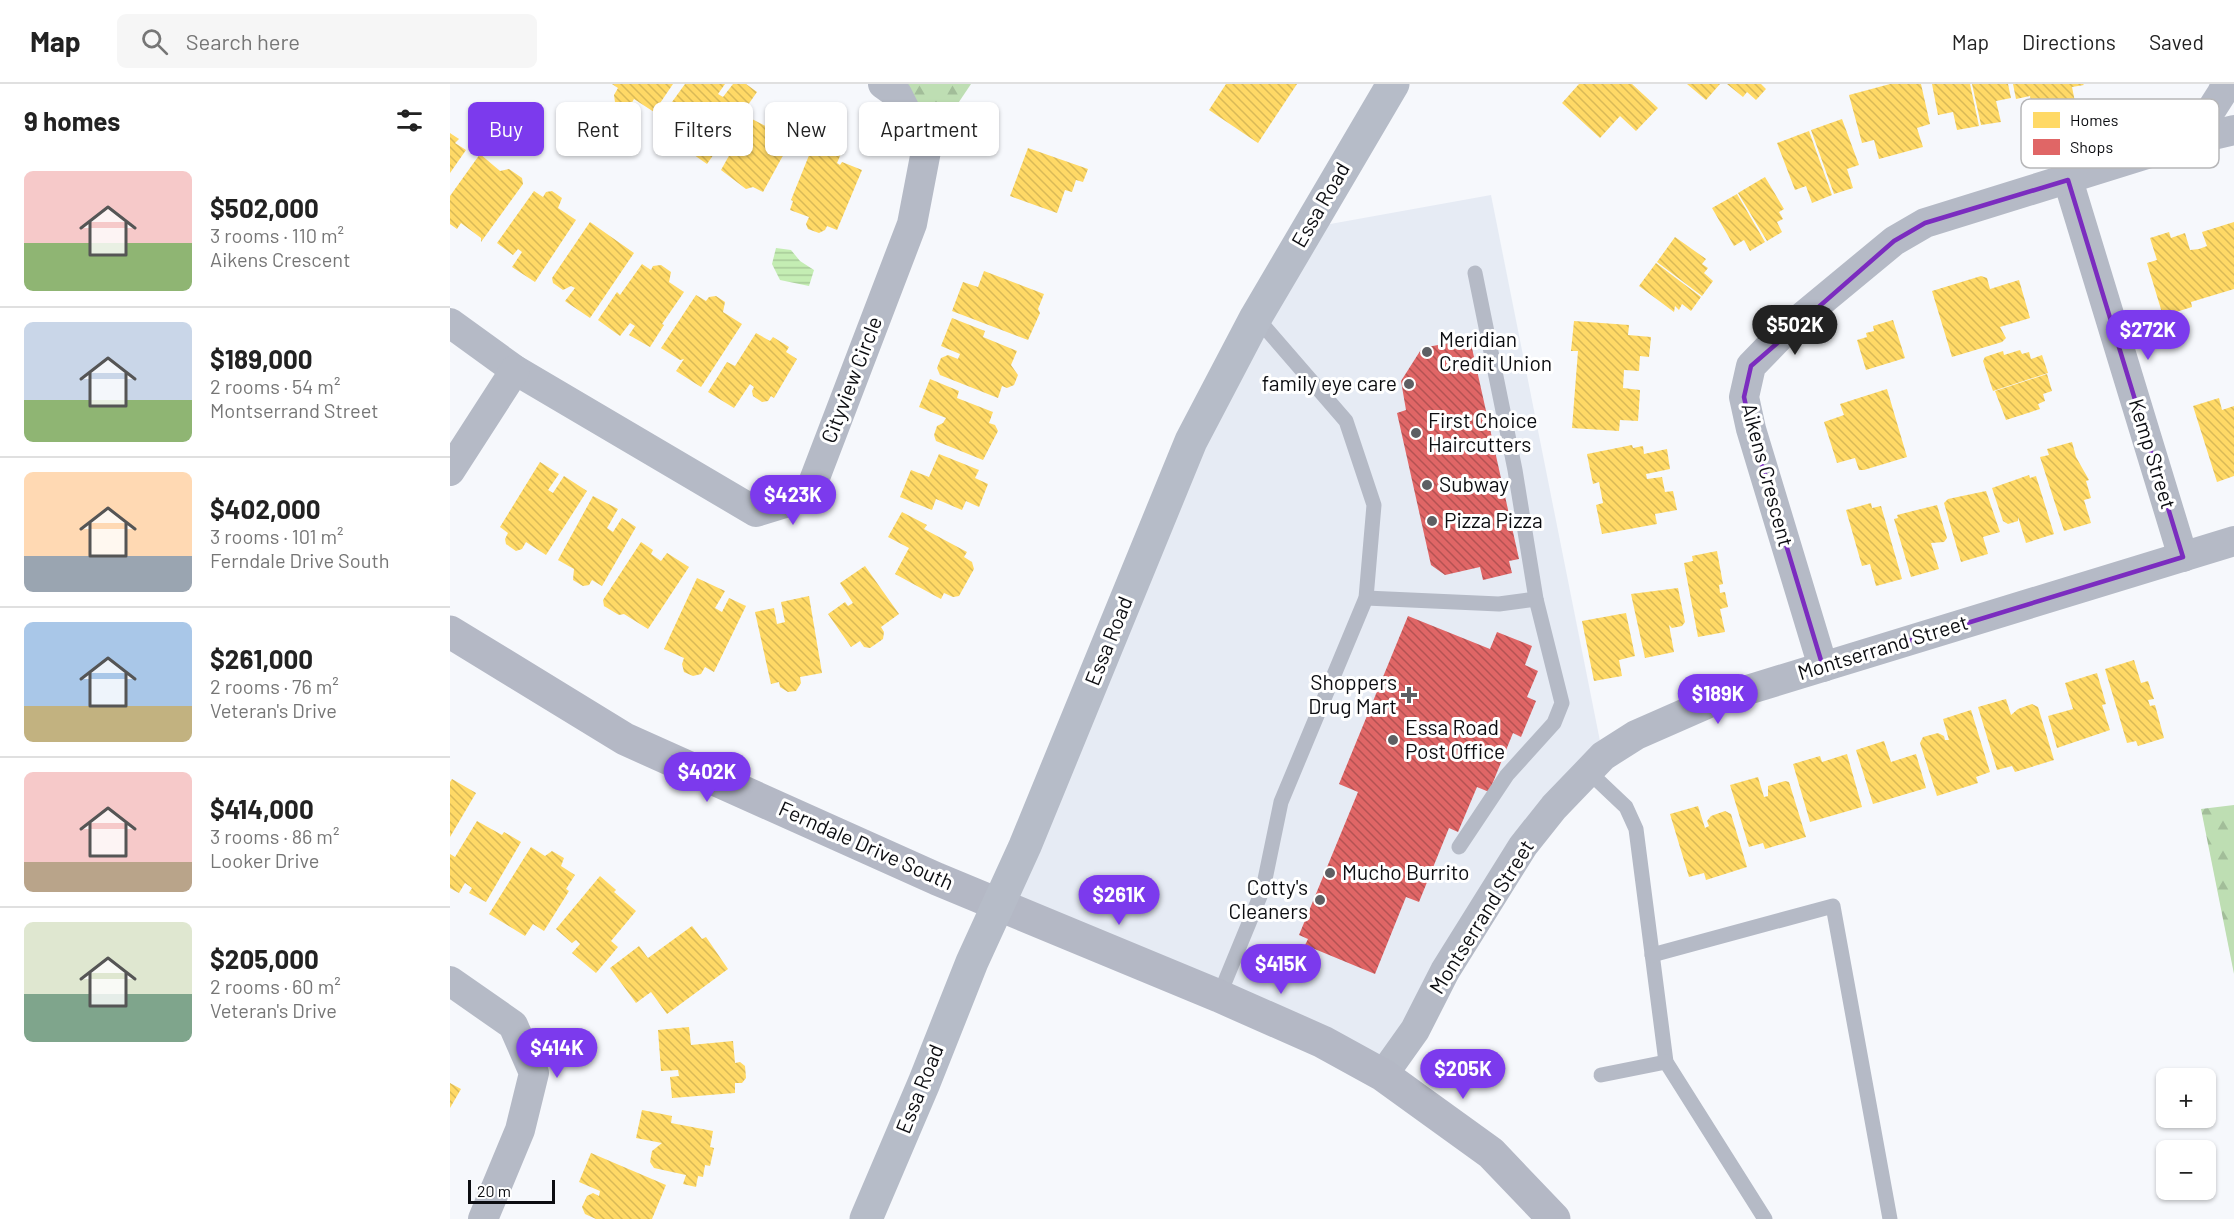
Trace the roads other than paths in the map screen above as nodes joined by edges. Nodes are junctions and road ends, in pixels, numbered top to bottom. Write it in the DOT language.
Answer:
graph roads {
  1 [pos="883,84"];
  2 [pos="1392,84"];
  3 [pos="2226,84"];
  4 [pos="2218,99"];
  5 [pos="2234,130"];
  6 [pos="2219,134"];
  7 [pos="2105,168"];
  8 [pos="2068,180"];
  9 [pos="1475,273"];
  10 [pos="1256,317"];
  11 [pos="450,323"];
  12 [pos="515,370"];
  13 [pos="450,471"];
  14 [pos="2234,541"];
  15 [pos="2183,557"];
  16 [pos="1366,598"];
  17 [pos="1536,599"];
  18 [pos="450,632"];
  19 [pos="1822,667"];
  20 [pos="1588,771"];
  21 [pos="1459,847"];
  22 [pos="999,903"];
  23 [pos="1652,955"];
  24 [pos="450,981"];
  25 [pos="1219,996"];
  26 [pos="1666,1062"];
  27 [pos="1383,1075"];
  28 [pos="1601,1075"];
  29 [pos="483,1219"];
  30 [pos="866,1219"];
  31 [pos="1554,1219"];
  32 [pos="1764,1219"];
  33 [pos="1890,1219"];
  1 -- 12 [label="street, Cityview Circle"];
  2 -- 10 [label="main road, Essa Road"];
  3 -- 4 [label="street"];
  5 -- 6 [label="street, Aikens Crescent"];
  7 -- 8 [label="street, Aikens Crescent"];
  8 -- 15 [label="street, Kemp Street"];
  8 -- 19 [label="street, Aikens Crescent"];
  9 -- 17 [label="lane"];
  10 -- 16 [label="lane"];
  10 -- 22 [label="main road, Essa Road"];
  11 -- 12 [label="street, Cityview Circle"];
  12 -- 13 [label="street"];
  14 -- 15 [label="street, Montserrand Street"];
  15 -- 19 [label="street, Montserrand Street"];
  16 -- 17 [label="lane"];
  16 -- 25 [label="lane"];
  17 -- 21 [label="lane"];
  18 -- 22 [label="main road, Ferndale Drive South"];
  19 -- 20 [label="street, Montserrand Street"];
  20 -- 23 [label="lane"];
  20 -- 27 [label="street, Montserrand Street"];
  22 -- 25 [label="main road, Ferndale Drive South"];
  22 -- 30 [label="main road, Essa Road"];
  23 -- 26 [label="lane"];
  23 -- 33 [label="lane"];
  24 -- 29 [label="street"];
  25 -- 27 [label="main road, Ferndale Drive South"];
  26 -- 28 [label="lane"];
  26 -- 32 [label="lane"];
  27 -- 31 [label="main road, Ferndale Drive South"];
}
